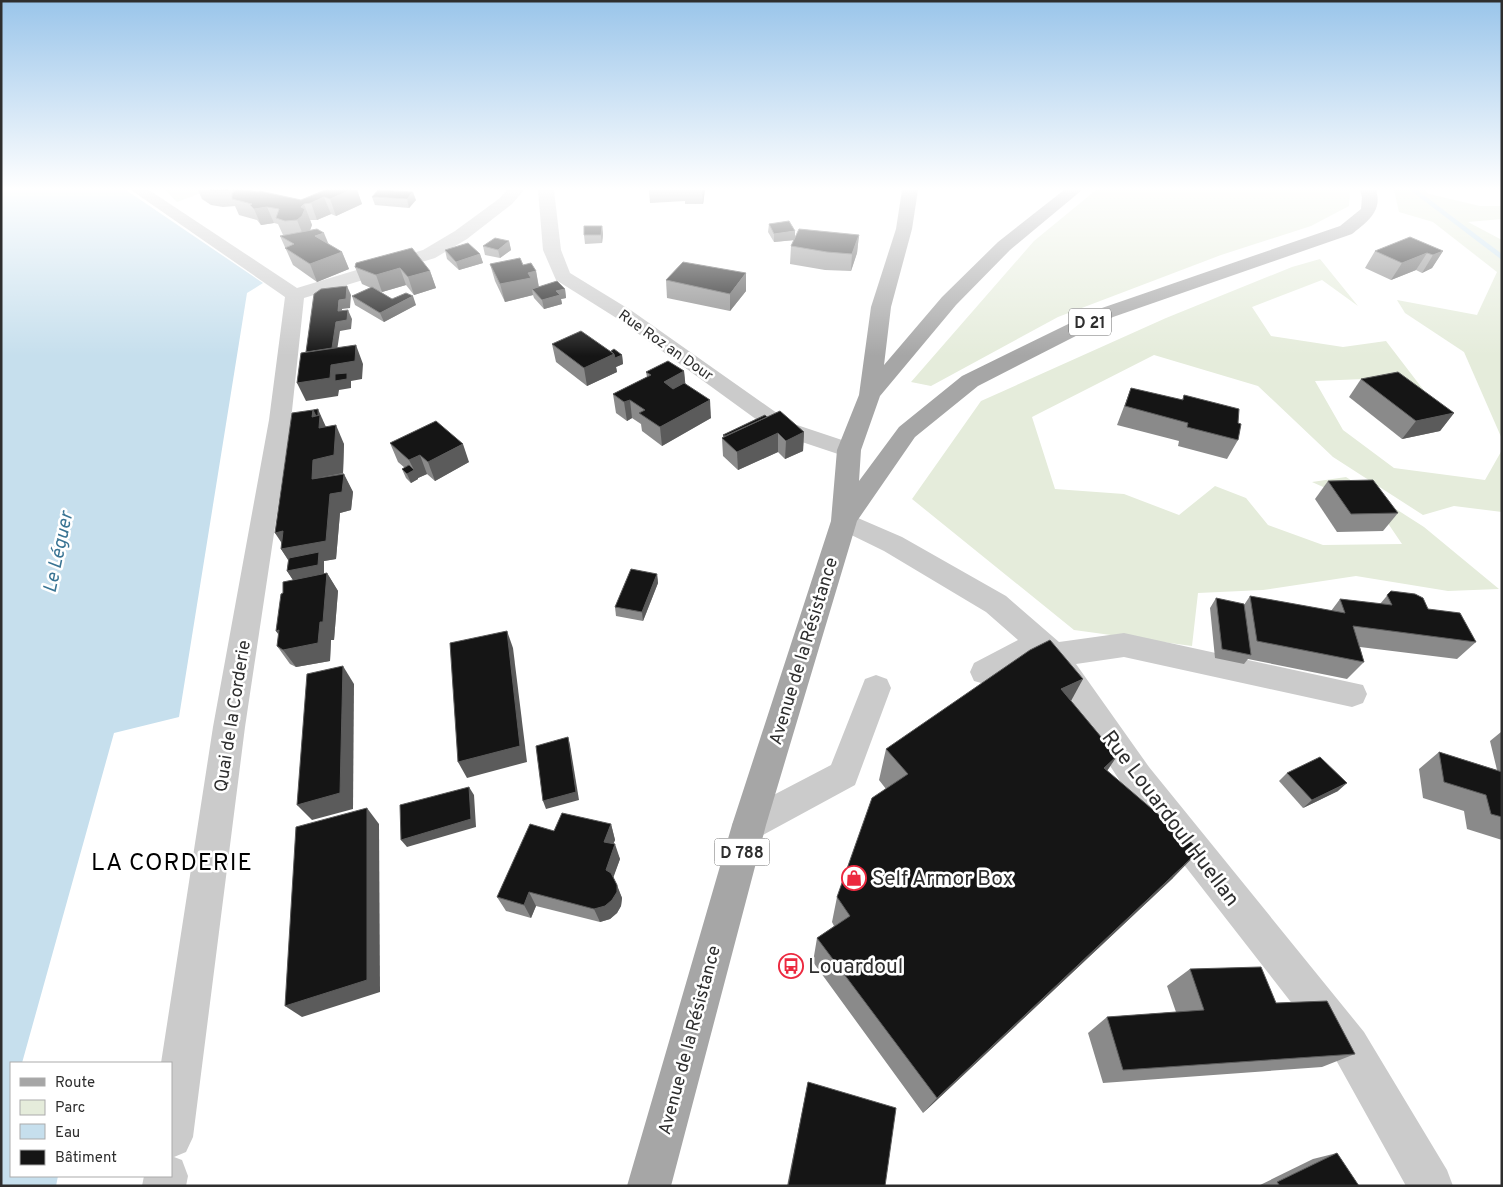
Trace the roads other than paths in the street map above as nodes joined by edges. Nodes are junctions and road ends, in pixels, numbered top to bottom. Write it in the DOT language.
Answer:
graph roads {
  1 [pos="222,245"];
  2 [pos="445,245"];
  3 [pos="552,245"];
  4 [pos="899,245"];
  5 [pos="1005,245"];
  6 [pos="1302,245"];
  7 [pos="296,295"];
  8 [pos="870,395"];
  9 [pos="849,450"];
  10 [pos="844,521"];
  11 [pos="1046,648"];
  12 [pos="985,672"];
  13 [pos="876,688"];
  14 [pos="1352,694"];
  15 [pos="749,825"];
  16 [pos="172,1130"];
  17 [pos="649,1186"];
  18 [pos="1431,1186"];
  1 -- 7 [label="street"];
  2 -- 7 [label="street"];
  3 -- 9 [label="street, Rue Roz an Dour"];
  4 -- 8 [label="main road"];
  5 -- 8 [label="main road, Avenue de la Résistance / D 788"];
  6 -- 10 [label="main road, D 21"];
  7 -- 16 [label="street, Quai de la Corderie"];
  8 -- 9 [label="main road, Avenue de la Résistance / D 788"];
  9 -- 10 [label="main road, Avenue de la Résistance / D 788"];
  10 -- 11 [label="street, Rue Louardoul Huellan"];
  10 -- 15 [label="main road, Avenue de la Résistance / D 788"];
  11 -- 12 [label="street"];
  11 -- 14 [label="street"];
  11 -- 18 [label="street, Rue Louardoul Huellan"];
  13 -- 15 [label="street"];
  15 -- 17 [label="main road, Avenue de la Résistance / D 788"];
}
